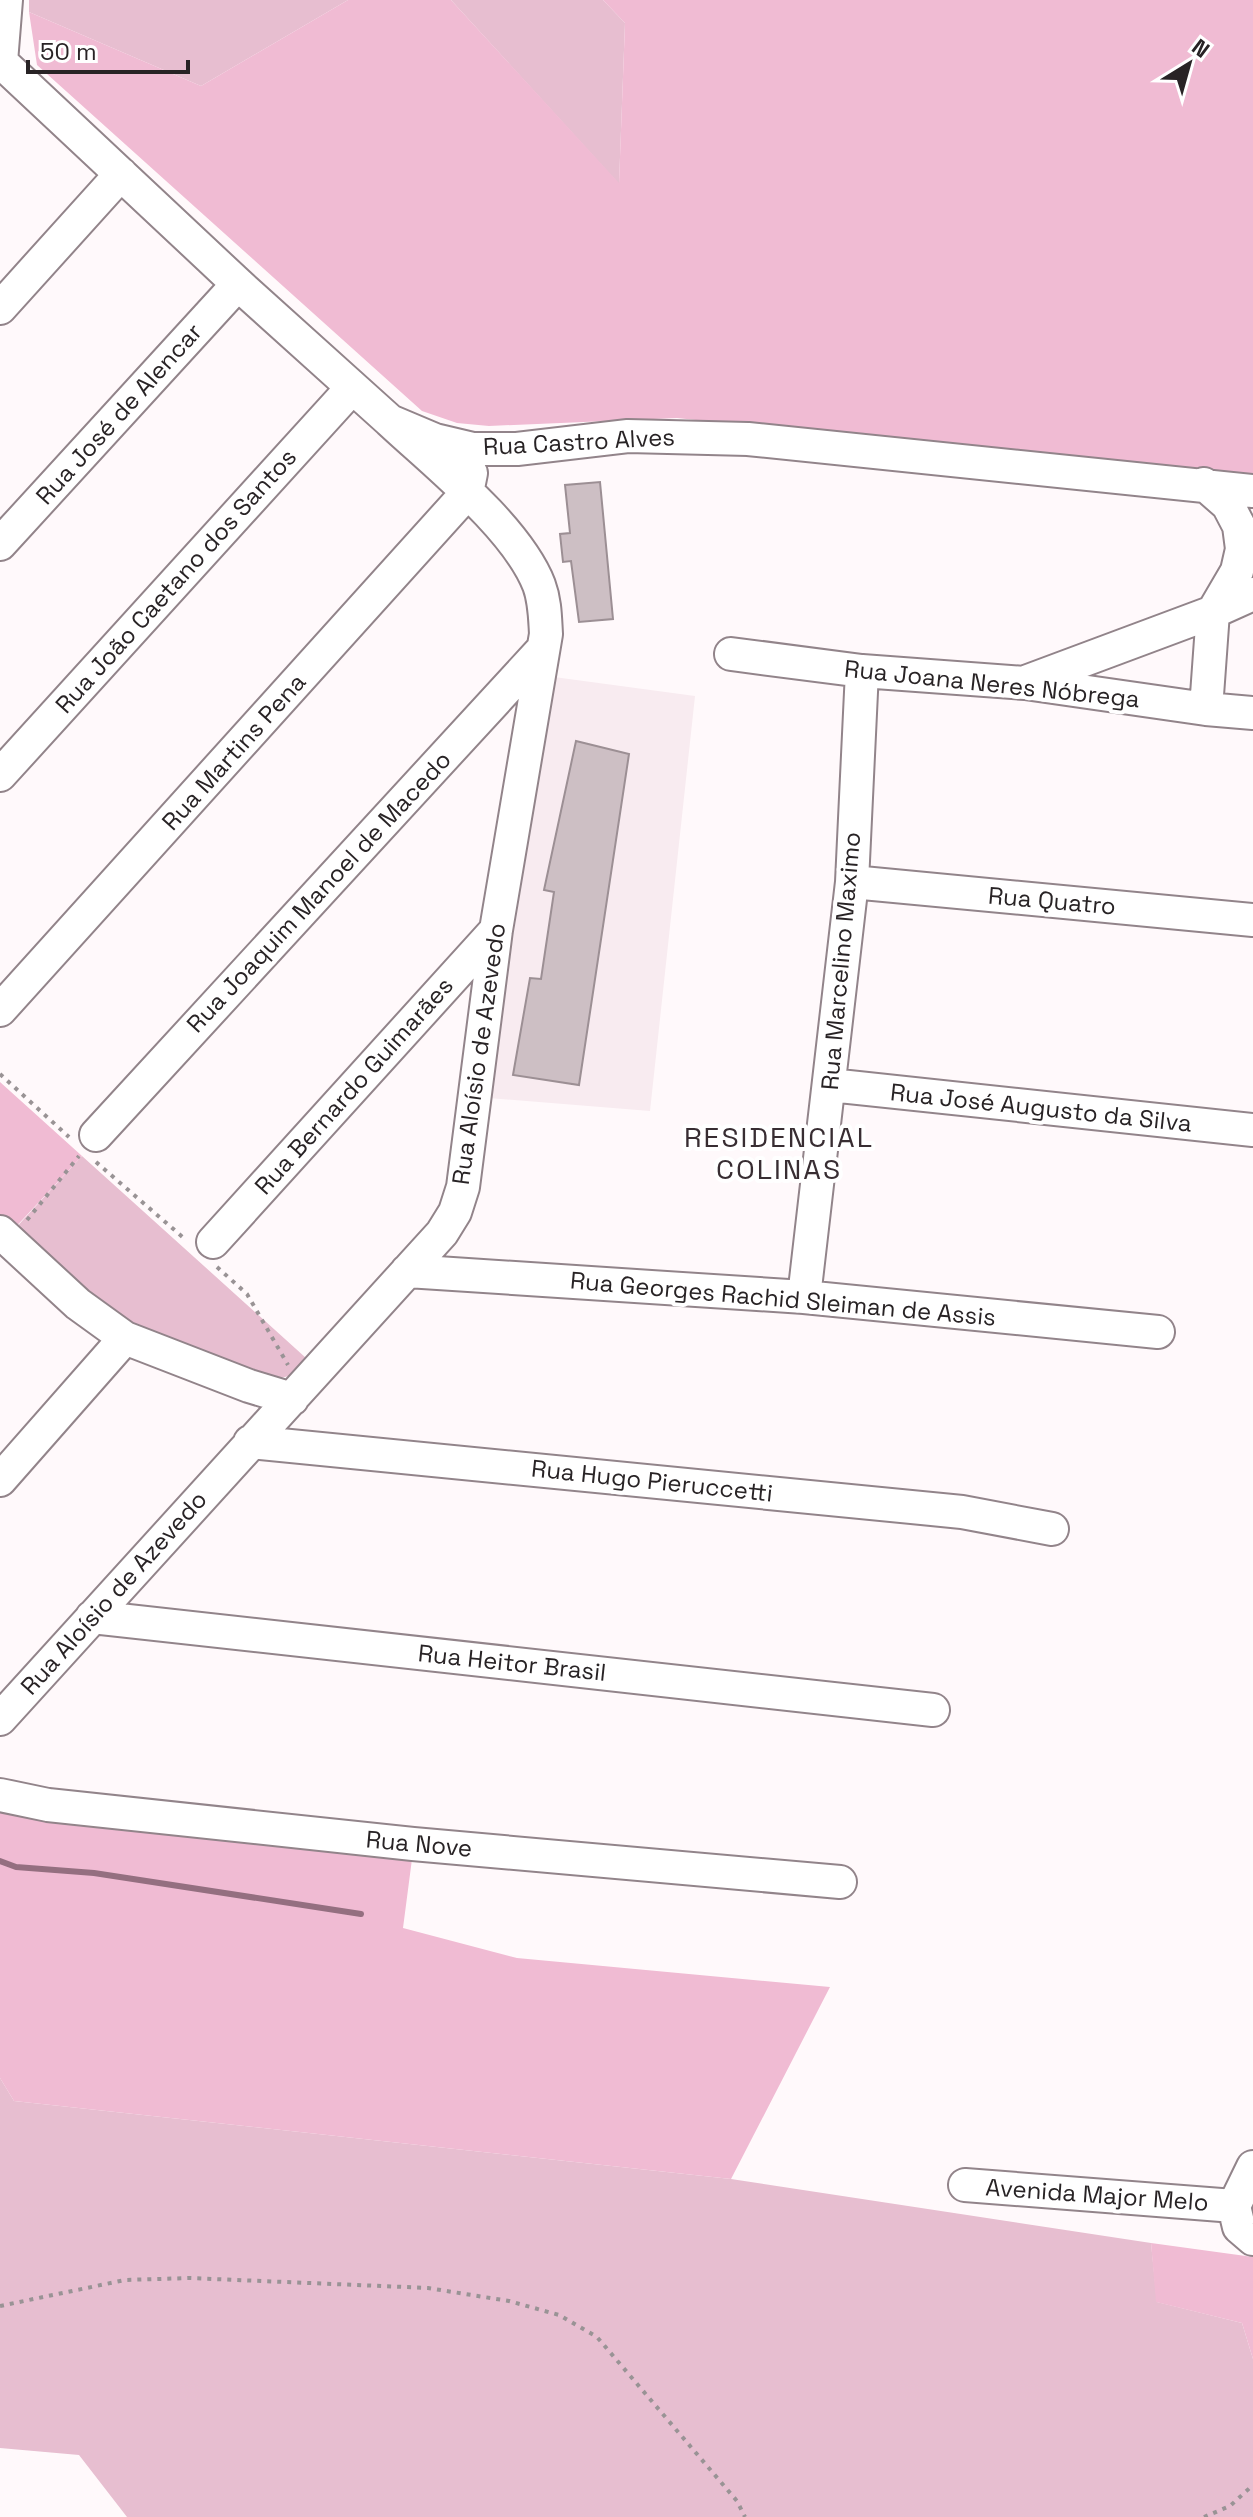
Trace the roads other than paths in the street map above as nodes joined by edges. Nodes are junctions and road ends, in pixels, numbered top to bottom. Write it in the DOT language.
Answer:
graph roads {
  1 [pos="6,0"];
  2 [pos="0,62"];
  3 [pos="121,174"];
  4 [pos="238,284"];
  5 [pos="0,308"];
  6 [pos="352,388"];
  7 [pos="390,421"];
  8 [pos="473,449"];
  9 [pos="1204,484"];
  10 [pos="1253,491"];
  11 [pos="467,493"];
  12 [pos="0,544"];
  13 [pos="1253,594"];
  14 [pos="1213,612"];
  15 [pos="542,650"];
  16 [pos="731,654"];
  17 [pos="862,671"];
  18 [pos="1025,683"];
  19 [pos="1206,709"];
  20 [pos="1253,713"];
  21 [pos="0,775"];
  22 [pos="852,882"];
  23 [pos="1253,920"];
  24 [pos="496,930"];
  25 [pos="0,1010"];
  26 [pos="830,1085"];
  27 [pos="1253,1130"];
  28 [pos="90,1143"];
  29 [pos="3,1241"];
  30 [pos="205,1249"];
  31 [pos="407,1271"];
  32 [pos="804,1297"];
  33 [pos="1158,1332"];
  34 [pos="125,1338"];
  35 [pos="297,1394"];
  36 [pos="250,1442"];
  37 [pos="0,1480"];
  38 [pos="1052,1529"];
  39 [pos="92,1617"];
  40 [pos="933,1710"];
  41 [pos="0,1719"];
  42 [pos="0,1795"];
  43 [pos="840,1882"];
  44 [pos="1253,2167"];
  45 [pos="965,2185"];
  46 [pos="1234,2206"];
  47 [pos="1253,2239"];
  1 -- 2 [label="street"];
  2 -- 3 [label="street, Rua Castro Alves"];
  3 -- 4 [label="street, Rua Castro Alves"];
  3 -- 5 [label="street"];
  4 -- 6 [label="street, Rua Castro Alves"];
  4 -- 12 [label="street, Rua José de Alencar"];
  6 -- 7 [label="street, Rua Castro Alves"];
  6 -- 21 [label="street, Rua João Caetano dos Santos"];
  7 -- 8 [label="street, Rua Castro Alves"];
  7 -- 11 [label="street, Rua Aloísio de Azevedo"];
  8 -- 9 [label="street, Rua Castro Alves"];
  8 -- 11 [label="street"];
  9 -- 10 [label="street, Rua Castro Alves"];
  9 -- 14 [label="street"];
  11 -- 15 [label="street, Rua Aloísio de Azevedo"];
  11 -- 25 [label="street, Rua Martins Pena"];
  13 -- 14 [label="street"];
  14 -- 18 [label="street"];
  14 -- 19 [label="street"];
  15 -- 24 [label="street, Rua Aloísio de Azevedo"];
  15 -- 28 [label="street, Rua Joaquim Manoel de Macedo"];
  16 -- 17 [label="street, Rua Joana Neres Nóbrega"];
  17 -- 18 [label="street, Rua Joana Neres Nóbrega"];
  17 -- 22 [label="street, Rua Marcelino Maximo"];
  18 -- 19 [label="street, Rua Joana Neres Nóbrega"];
  19 -- 20 [label="street, Rua Joana Neres Nóbrega"];
  22 -- 23 [label="street, Rua Quatro"];
  22 -- 26 [label="street, Rua Marcelino Maximo"];
  24 -- 30 [label="street, Rua Bernardo Guimarães"];
  24 -- 31 [label="street, Rua Aloísio de Azevedo"];
  26 -- 27 [label="street, Rua José Augusto da Silva"];
  26 -- 32 [label="street, Rua Marcelino Maximo"];
  29 -- 34 [label="street"];
  31 -- 32 [label="street, Rua Georges Rachid Sleiman de Assis"];
  31 -- 35 [label="street, Rua Aloísio de Azevedo"];
  32 -- 33 [label="street, Rua Georges Rachid Sleiman de Assis"];
  34 -- 35 [label="street"];
  34 -- 37 [label="street"];
  35 -- 36 [label="street, Rua Aloísio de Azevedo"];
  36 -- 38 [label="street, Rua Hugo Pieruccetti"];
  36 -- 39 [label="street, Rua Aloísio de Azevedo"];
  39 -- 40 [label="street, Rua Heitor Brasil"];
  39 -- 41 [label="street, Rua Aloísio de Azevedo"];
  42 -- 43 [label="street, Rua Nove"];
  44 -- 46 [label="street, Avenida Major Melo"];
  45 -- 46 [label="street, Avenida Major Melo"];
  46 -- 47 [label="street"];
}
